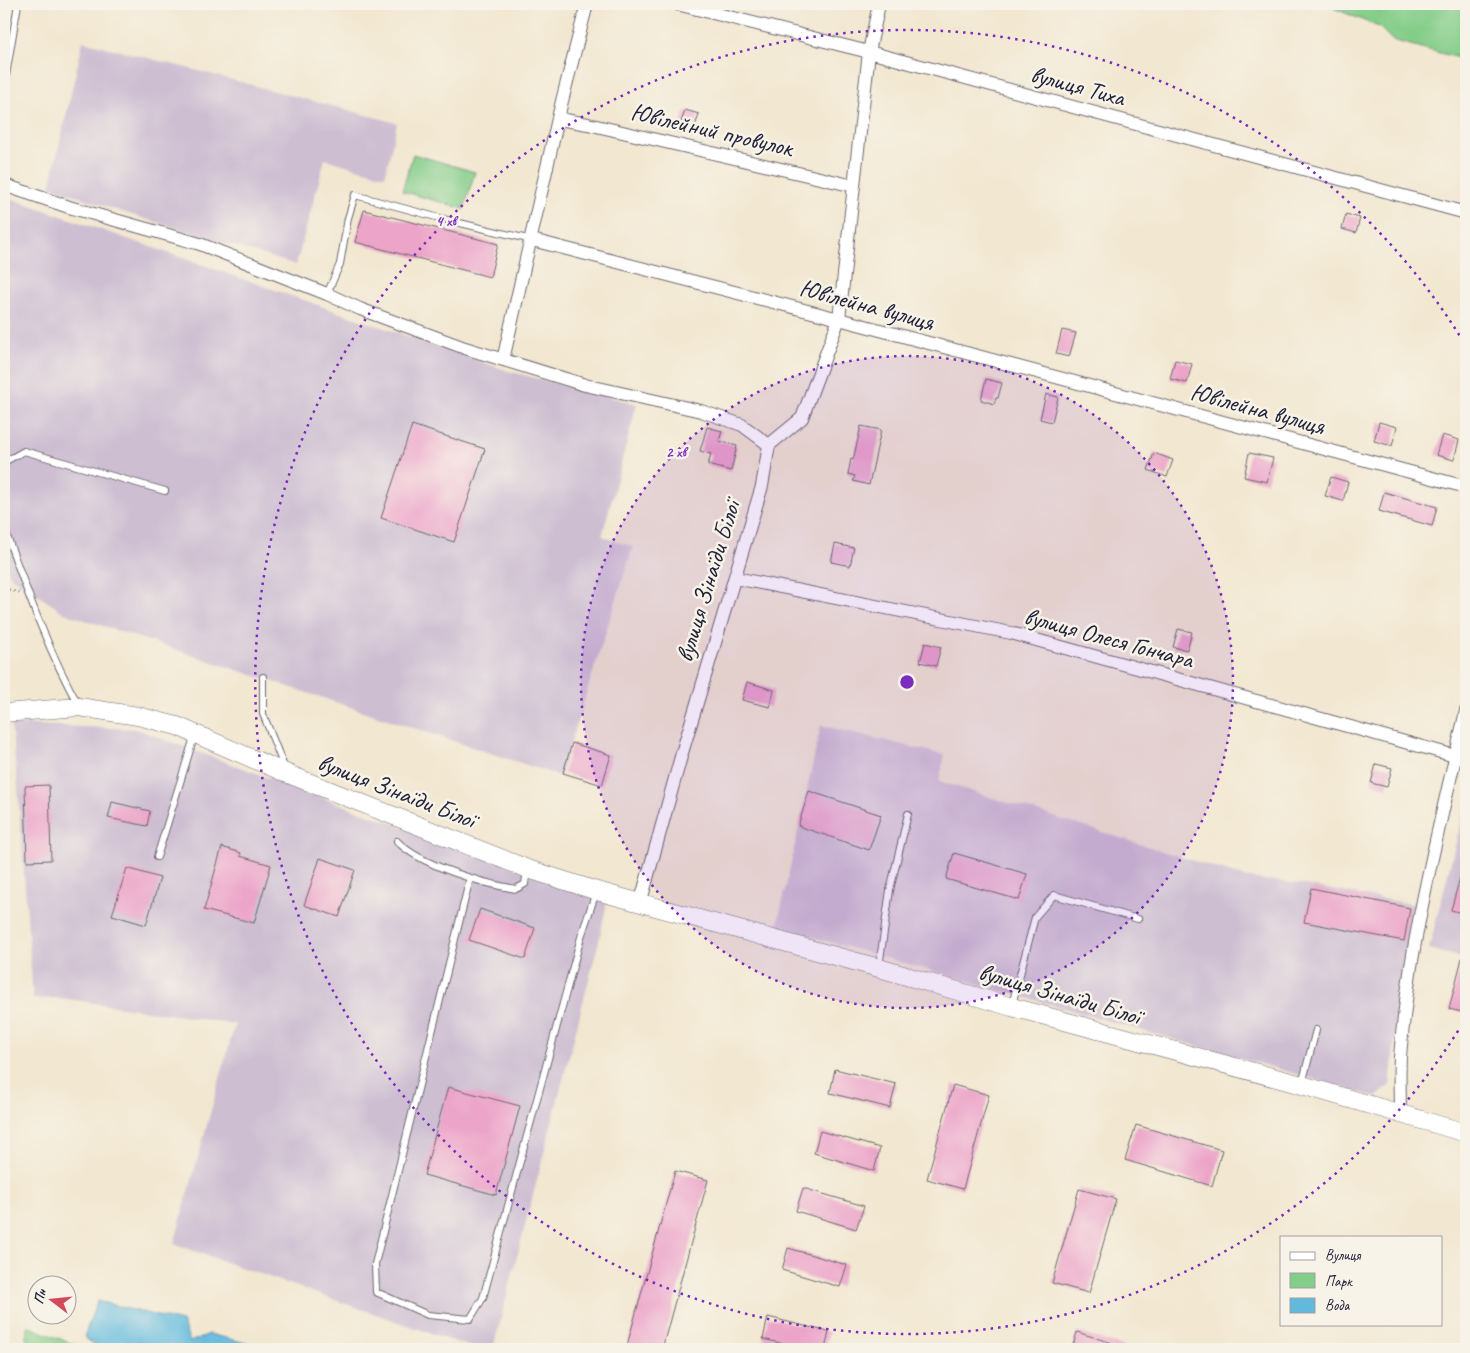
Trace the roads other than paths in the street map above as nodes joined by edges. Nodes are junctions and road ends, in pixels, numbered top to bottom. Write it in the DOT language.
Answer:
graph roads {
  1 [pos="18,4"];
  2 [pos="587,4"];
  3 [pos="677,4"];
  4 [pos="879,4"];
  5 [pos="869,52"];
  6 [pos="4,87"];
  7 [pos="559,119"];
  8 [pos="4,185"];
  9 [pos="854,186"];
  10 [pos="1466,213"];
  11 [pos="532,240"];
  12 [pos="327,294"];
  13 [pos="839,319"];
  14 [pos="503,360"];
  15 [pos="769,445"];
  16 [pos="4,466"];
  17 [pos="1466,487"];
  18 [pos="165,491"];
  19 [pos="4,528"];
  20 [pos="735,578"];
  21 [pos="263,677"];
  22 [pos="79,707"];
  23 [pos="1466,711"];
  24 [pos="4,713"];
  25 [pos="195,734"];
  26 [pos="1461,758"];
  27 [pos="288,774"];
  28 [pos="908,814"];
  29 [pos="397,841"];
  30 [pos="157,857"];
  31 [pos="528,868"];
  32 [pos="470,878"];
  33 [pos="597,891"];
  34 [pos="640,904"];
  35 [pos="1138,919"];
  36 [pos="879,968"];
  37 [pos="1012,1007"];
  38 [pos="1316,1030"];
  39 [pos="1302,1085"];
  40 [pos="1400,1114"];
  41 [pos="1466,1133"];
  1 -- 6 [label="lane"];
  2 -- 7 [label="street"];
  3 -- 5 [label="street, вулиця Тиха"];
  4 -- 5 [label="street"];
  5 -- 9 [label="street"];
  5 -- 10 [label="street, вулиця Тиха"];
  7 -- 9 [label="street, Ювілейний провулок"];
  7 -- 11 [label="street"];
  8 -- 12 [label="street"];
  9 -- 13 [label="street"];
  11 -- 12 [label="lane, Ювілейна вулиця"];
  11 -- 13 [label="street, Ювілейна вулиця"];
  11 -- 14 [label="street"];
  12 -- 14 [label="street"];
  13 -- 15 [label="street"];
  13 -- 17 [label="street, Ювілейна вулиця"];
  14 -- 15 [label="street"];
  15 -- 20 [label="street, вулиця Зінаїди Білої"];
  16 -- 18 [label="lane"];
  19 -- 22 [label="lane"];
  20 -- 26 [label="street, вулиця Олеся Гончара"];
  20 -- 34 [label="street, вулиця Зінаїди Білої"];
  21 -- 27 [label="lane"];
  22 -- 24 [label="street, вулиця Зінаїди Білої"];
  22 -- 25 [label="street, вулиця Зінаїди Білої"];
  23 -- 26 [label="street"];
  25 -- 27 [label="street, вулиця Зінаїди Білої"];
  25 -- 30 [label="lane"];
  26 -- 40 [label="street"];
  27 -- 31 [label="street, вулиця Зінаїди Білої"];
  28 -- 36 [label="lane"];
  29 -- 32 [label="lane"];
  31 -- 32 [label="lane"];
  31 -- 33 [label="street, вулиця Зінаїди Білої"];
  32 -- 33 [label="lane"];
  33 -- 34 [label="street, вулиця Зінаїди Білої"];
  34 -- 36 [label="street, вулиця Зінаїди Білої"];
  35 -- 37 [label="lane"];
  36 -- 37 [label="street, вулиця Зінаїди Білої"];
  37 -- 39 [label="street, вулиця Зінаїди Білої"];
  38 -- 39 [label="lane"];
  39 -- 40 [label="street, вулиця Зінаїди Білої"];
  40 -- 41 [label="street, вулиця Зінаїди Білої"];
}
